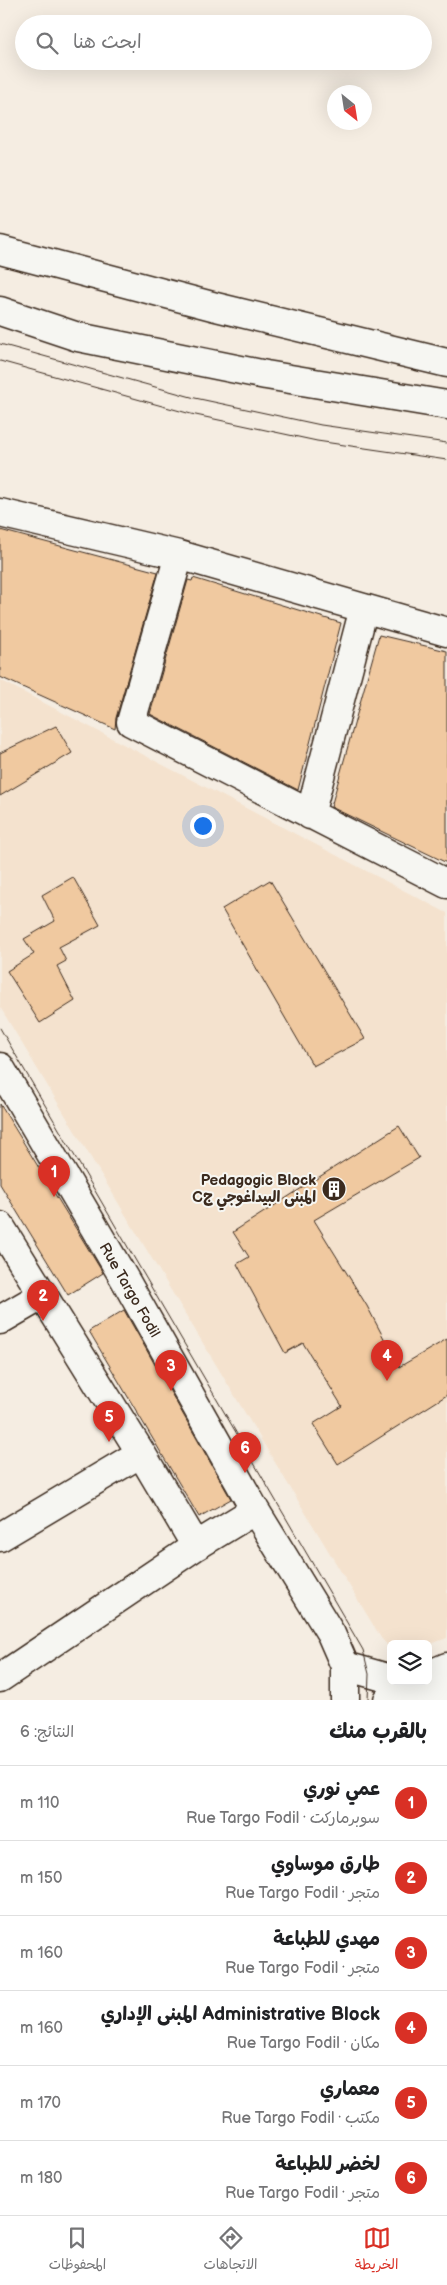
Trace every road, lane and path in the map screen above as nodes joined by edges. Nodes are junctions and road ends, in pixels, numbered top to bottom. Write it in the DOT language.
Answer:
graph roads {
  1 [pos="0,250"];
  2 [pos="0,311"];
  3 [pos="447,363"];
  4 [pos="447,405"];
  5 [pos="0,513"];
  6 [pos="179,555"];
  7 [pos="364,608"];
  8 [pos="447,632"];
  9 [pos="310,814"];
  10 [pos="447,884"];
  11 [pos="0,1067"];
  12 [pos="0,1226"];
  13 [pos="43,1295"];
  14 [pos="0,1320"];
  15 [pos="141,1453"];
  16 [pos="255,1510"];
  17 [pos="0,1537"];
  18 [pos="196,1546"];
  19 [pos="345,1666"];
  20 [pos="447,1667"];
  21 [pos="432,1673"];
  22 [pos="387,1677"];
  23 [pos="0,1678"];
  24 [pos="407,1685"];
  25 [pos="447,1694"];
  26 [pos="345,1700"];
  27 [pos="388,1700"];
  28 [pos="435,1700"];
  1 -- 3 [label="main road"];
  2 -- 4 [label="main road"];
  5 -- 6 [label="main road"];
  6 -- 7 [label="main road"];
  6 -- 9 [label="main road"];
  7 -- 8 [label="main road"];
  7 -- 9 [label="main road"];
  9 -- 10 [label="main road"];
  11 -- 16 [label="main road, Rue Targo Fodil"];
  12 -- 13 [label="main road"];
  13 -- 14 [label="main road"];
  13 -- 15 [label="main road"];
  15 -- 17 [label="main road"];
  15 -- 18 [label="main road"];
  16 -- 18 [label="main road"];
  16 -- 19 [label="main road, Rue Targo Fodil"];
  18 -- 23 [label="main road"];
  19 -- 22 [label="main road"];
  19 -- 26 [label="main road, Rue Targo Fodil"];
  20 -- 21 [label="main road"];
  24 -- 27 [label="main road"];
  25 -- 28 [label="main road"];
}
